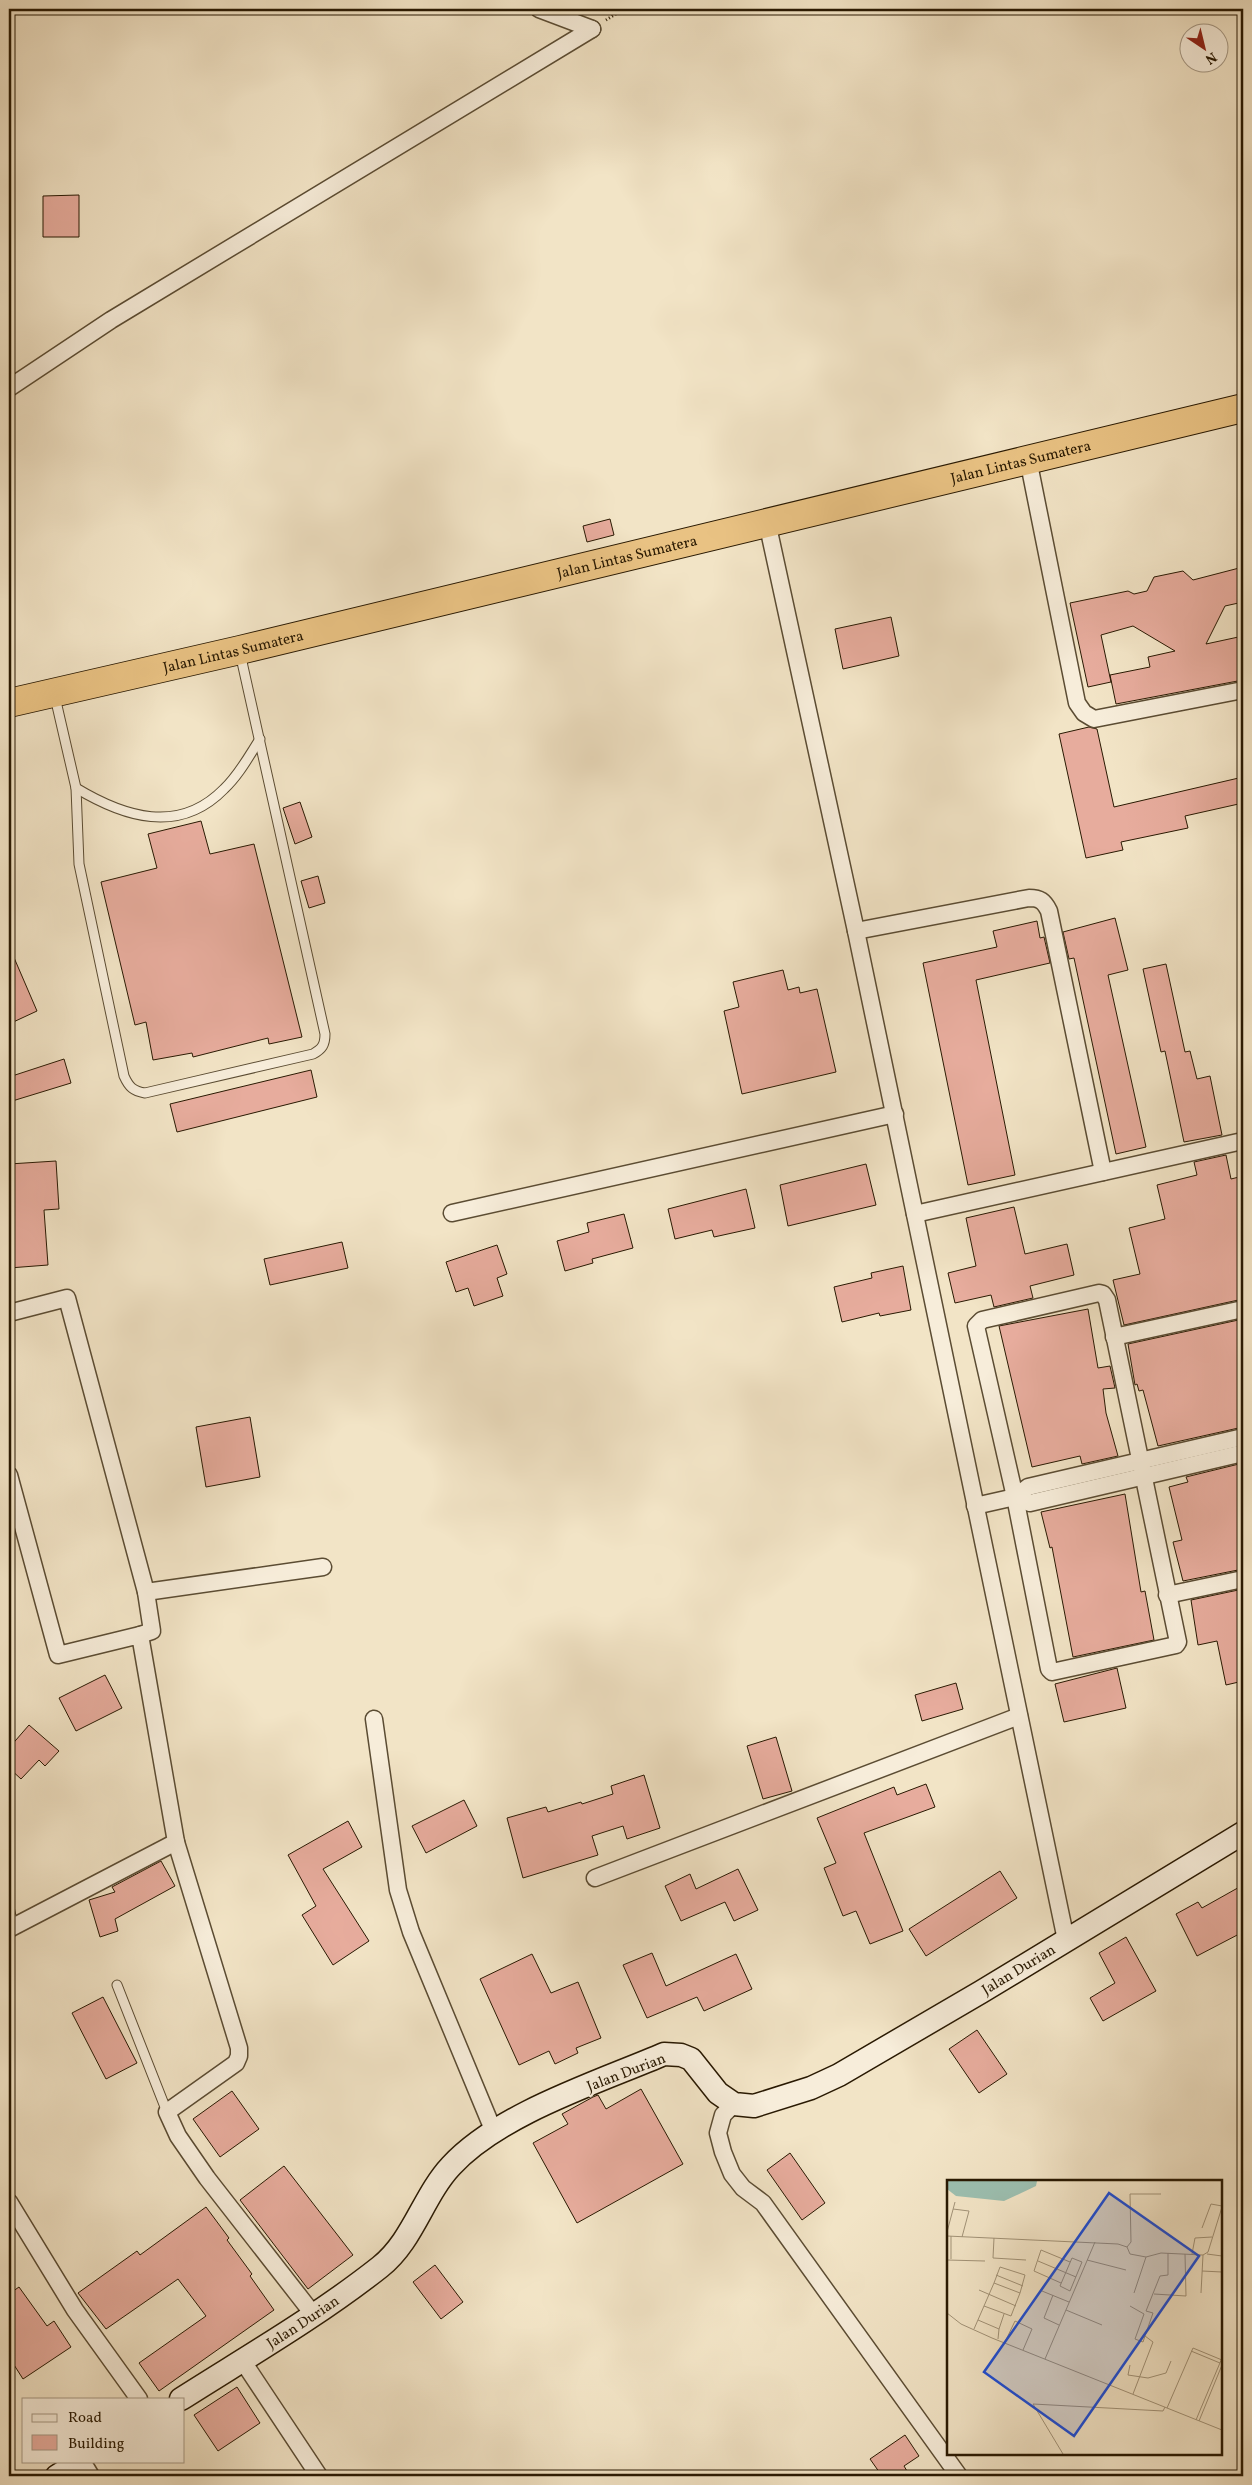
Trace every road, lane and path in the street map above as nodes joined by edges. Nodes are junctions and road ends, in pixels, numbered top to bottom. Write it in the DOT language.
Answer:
graph roads {
  1 [pos="539,9"];
  2 [pos="9,388"];
  3 [pos="1243,408"];
  4 [pos="1028,459"];
  5 [pos="767,522"];
  6 [pos="240,650"];
  7 [pos="1243,690"];
  8 [pos="54,692"];
  9 [pos="9,703"];
  10 [pos="260,739"];
  11 [pos="76,788"];
  12 [pos="856,931"];
  13 [pos="895,1114"];
  14 [pos="1238,1142"];
  15 [pos="1103,1172"];
  16 [pos="452,1213"];
  17 [pos="916,1214"];
  18 [pos="1243,1309"];
  19 [pos="9,1313"];
  20 [pos="1114,1337"];
  21 [pos="1243,1437"];
  22 [pos="1243,1453"];
  23 [pos="1141,1468"];
  24 [pos="9,1475"];
  25 [pos="1015,1497"];
  26 [pos="975,1506"];
  27 [pos="323,1567"];
  28 [pos="1243,1580"];
  29 [pos="146,1592"];
  30 [pos="1167,1595"];
  31 [pos="140,1635"];
  32 [pos="1019,1716"];
  33 [pos="374,1719"];
  34 [pos="1243,1833"];
  35 [pos="176,1842"];
  36 [pos="595,1878"];
  37 [pos="9,1907"];
  38 [pos="11,1928"];
  39 [pos="1066,1940"];
  40 [pos="117,1985"];
  41 [pos="734,2104"];
  42 [pos="167,2112"];
  43 [pos="494,2132"];
  44 [pos="9,2202"];
  45 [pos="313,2314"];
  46 [pos="242,2360"];
  47 [pos="138,2398"];
  48 [pos="183,2398"];
  49 [pos="79,2462"];
  50 [pos="82,2462"];
  51 [pos="57,2476"];
  52 [pos="91,2476"];
  53 [pos="319,2476"];
  54 [pos="959,2476"];
  1 -- 2 [label="street"];
  3 -- 4 [label="highway, Jalan Lintas Sumatera"];
  4 -- 5 [label="highway, Jalan Lintas Sumatera"];
  4 -- 7 [label="street"];
  5 -- 6 [label="highway, Jalan Lintas Sumatera"];
  5 -- 12 [label="street"];
  6 -- 8 [label="highway, Jalan Lintas Sumatera"];
  6 -- 10 [label="lane"];
  8 -- 9 [label="highway, Jalan Lintas Sumatera"];
  8 -- 11 [label="lane"];
  10 -- 11 [label="lane"];
  10 -- 11 [label="lane"];
  12 -- 13 [label="street"];
  12 -- 15 [label="street"];
  13 -- 16 [label="street"];
  13 -- 17 [label="street"];
  14 -- 15 [label="street"];
  15 -- 17 [label="street"];
  17 -- 26 [label="street"];
  18 -- 20 [label="street"];
  19 -- 29 [label="street"];
  20 -- 23 [label="street"];
  20 -- 25 [label="street"];
  21 -- 23 [label="street"];
  22 -- 23 [label="street"];
  23 -- 25 [label="street"];
  23 -- 30 [label="street"];
  24 -- 31 [label="street"];
  25 -- 26 [label="street"];
  25 -- 30 [label="street"];
  26 -- 32 [label="street"];
  27 -- 29 [label="street"];
  28 -- 30 [label="street"];
  29 -- 31 [label="street"];
  31 -- 35 [label="street"];
  32 -- 36 [label="street"];
  32 -- 39 [label="street"];
  33 -- 43 [label="street"];
  34 -- 39 [label="street, Jalan Durian"];
  35 -- 38 [label="street"];
  35 -- 42 [label="street"];
  37 -- 38 [label="lane"];
  39 -- 41 [label="street, Jalan Durian"];
  40 -- 42 [label="lane"];
  41 -- 43 [label="street, Jalan Durian"];
  41 -- 54 [label="street"];
  42 -- 45 [label="street"];
  43 -- 45 [label="street, Jalan Durian"];
  44 -- 47 [label="street"];
  45 -- 46 [label="street, Jalan Durian"];
  46 -- 48 [label="street, Jalan Durian"];
  46 -- 53 [label="street"];
  49 -- 51 [label="street"];
  50 -- 52 [label="street"];
}
